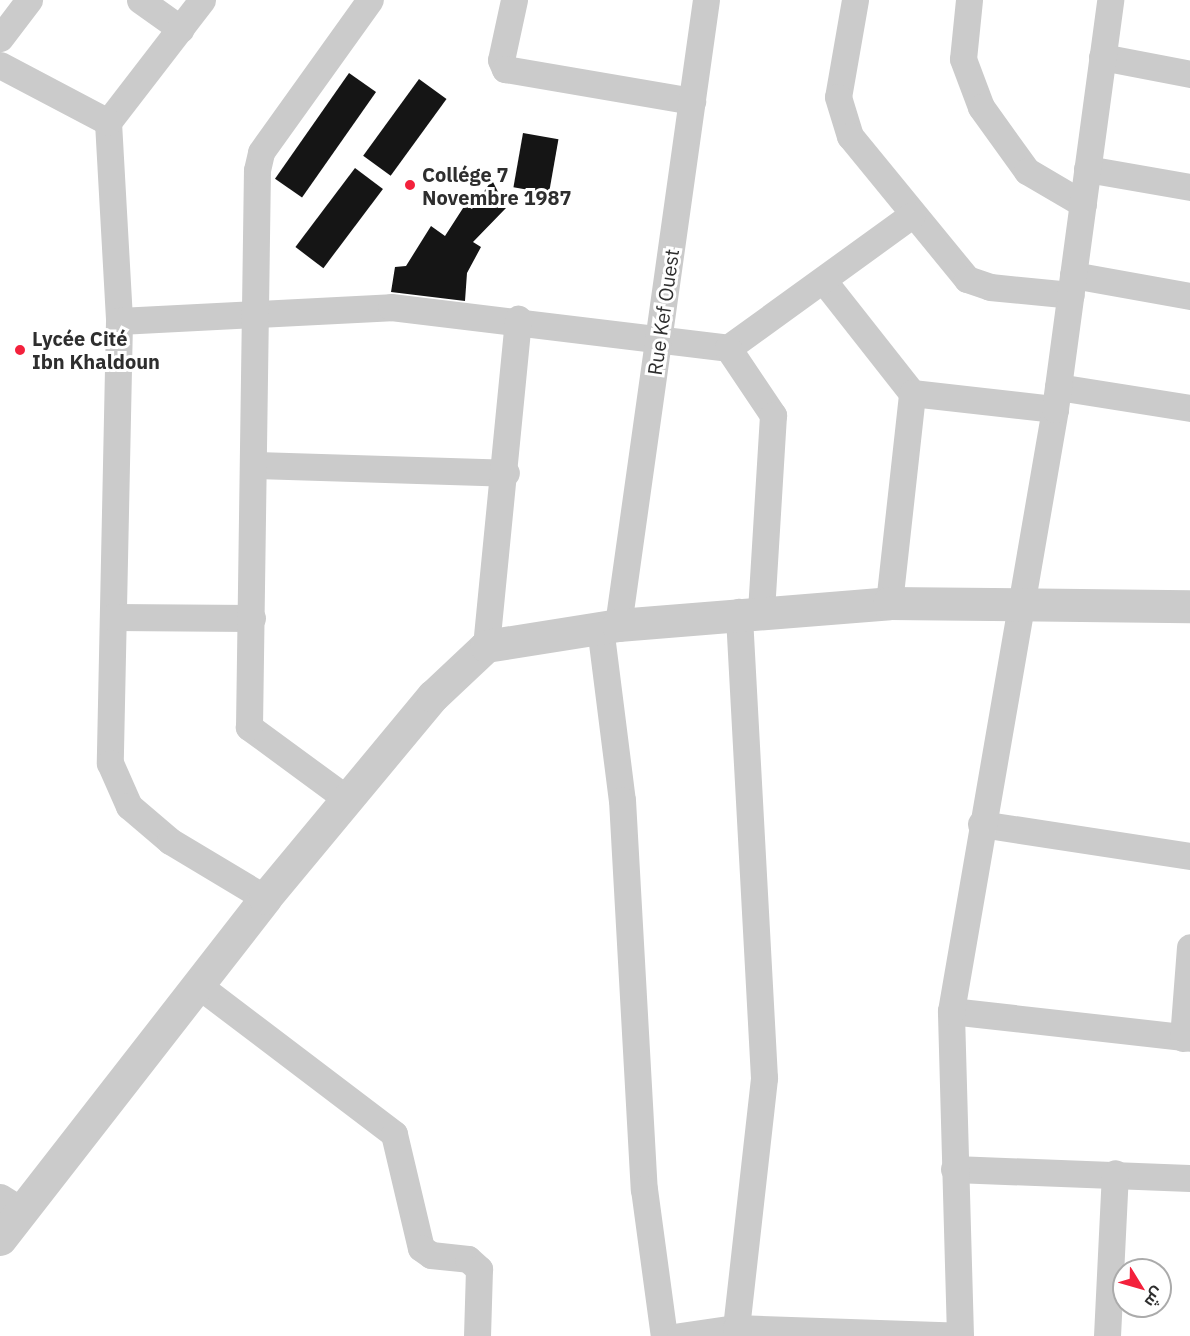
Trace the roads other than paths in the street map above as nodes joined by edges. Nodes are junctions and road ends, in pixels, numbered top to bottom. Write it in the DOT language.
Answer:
graph roads {
  1 [pos="29,0"];
  2 [pos="140,0"];
  3 [pos="202,0"];
  4 [pos="370,0"];
  5 [pos="514,0"];
  6 [pos="706,0"];
  7 [pos="855,0"];
  8 [pos="969,0"];
  9 [pos="1110,0"];
  10 [pos="181,29"];
  11 [pos="0,38"];
  12 [pos="1102,57"];
  13 [pos="0,65"];
  14 [pos="1190,74"];
  15 [pos="692,101"];
  16 [pos="108,122"];
  17 [pos="1087,169"];
  18 [pos="1190,187"];
  19 [pos="1083,204"];
  20 [pos="912,215"];
  21 [pos="823,280"];
  22 [pos="1072,285"];
  23 [pos="1190,296"];
  24 [pos="257,312"];
  25 [pos="518,320"];
  26 [pos="119,321"];
  27 [pos="660,338"];
  28 [pos="728,348"];
  29 [pos="912,393"];
  30 [pos="1056,398"];
  31 [pos="1190,408"];
  32 [pos="256,465"];
  33 [pos="506,473"];
  34 [pos="889,603"];
  35 [pos="1190,606"];
  36 [pos="1020,607"];
  37 [pos="750,612"];
  38 [pos="113,617"];
  39 [pos="252,618"];
  40 [pos="609,626"];
  41 [pos="486,646"];
  42 [pos="347,799"];
  43 [pos="981,824"];
  44 [pos="1190,856"];
  45 [pos="266,898"];
  46 [pos="1190,947"];
  47 [pos="198,985"];
  48 [pos="951,1011"];
  49 [pos="1186,1038"];
  50 [pos="954,1168"];
  51 [pos="1115,1173"];
  52 [pos="1190,1178"];
  53 [pos="11,1204"];
  54 [pos="0,1239"];
  55 [pos="735,1328"];
  56 [pos="690,1335"];
  57 [pos="832,1335"];
  58 [pos="477,1336"];
  59 [pos="664,1336"];
  60 [pos="960,1336"];
  61 [pos="1107,1336"];
  1 -- 11 [label="street"];
  2 -- 10 [label="street"];
  3 -- 10 [label="street"];
  4 -- 24 [label="street"];
  5 -- 15 [label="street"];
  6 -- 15 [label="street, Rue Kef Ouest"];
  7 -- 20 [label="street"];
  8 -- 19 [label="street"];
  9 -- 12 [label="street"];
  10 -- 16 [label="street"];
  12 -- 14 [label="street"];
  12 -- 17 [label="street"];
  13 -- 16 [label="street"];
  15 -- 27 [label="street, Rue Kef Ouest"];
  16 -- 26 [label="street"];
  17 -- 18 [label="street"];
  17 -- 19 [label="street"];
  19 -- 22 [label="street"];
  20 -- 21 [label="street"];
  20 -- 22 [label="street"];
  21 -- 28 [label="street"];
  21 -- 29 [label="street"];
  22 -- 23 [label="street"];
  22 -- 30 [label="street"];
  24 -- 25 [label="street"];
  24 -- 26 [label="street"];
  24 -- 32 [label="street"];
  25 -- 27 [label="street"];
  25 -- 33 [label="street"];
  26 -- 38 [label="street"];
  27 -- 28 [label="street"];
  27 -- 40 [label="street, Rue Kef Ouest"];
  28 -- 37 [label="street"];
  29 -- 30 [label="street"];
  29 -- 34 [label="street"];
  30 -- 31 [label="street"];
  30 -- 36 [label="street"];
  32 -- 33 [label="street"];
  32 -- 39 [label="street"];
  33 -- 41 [label="street"];
  34 -- 36 [label="street"];
  34 -- 37 [label="street"];
  35 -- 36 [label="street"];
  36 -- 43 [label="street"];
  37 -- 40 [label="street"];
  37 -- 55 [label="street"];
  38 -- 39 [label="street"];
  38 -- 45 [label="street"];
  39 -- 42 [label="street"];
  40 -- 41 [label="street"];
  40 -- 59 [label="street, Rue Kef Ouest"];
  41 -- 42 [label="street"];
  42 -- 45 [label="street"];
  43 -- 44 [label="street"];
  43 -- 48 [label="street"];
  45 -- 47 [label="street"];
  46 -- 49 [label="street"];
  47 -- 53 [label="street"];
  47 -- 58 [label="street"];
  48 -- 49 [label="street"];
  48 -- 50 [label="street"];
  50 -- 51 [label="street"];
  50 -- 60 [label="street"];
  51 -- 52 [label="street"];
  51 -- 61 [label="street"];
  53 -- 54 [label="street"];
  55 -- 56 [label="street"];
  55 -- 57 [label="street"];
  57 -- 60 [label="street"];
}
